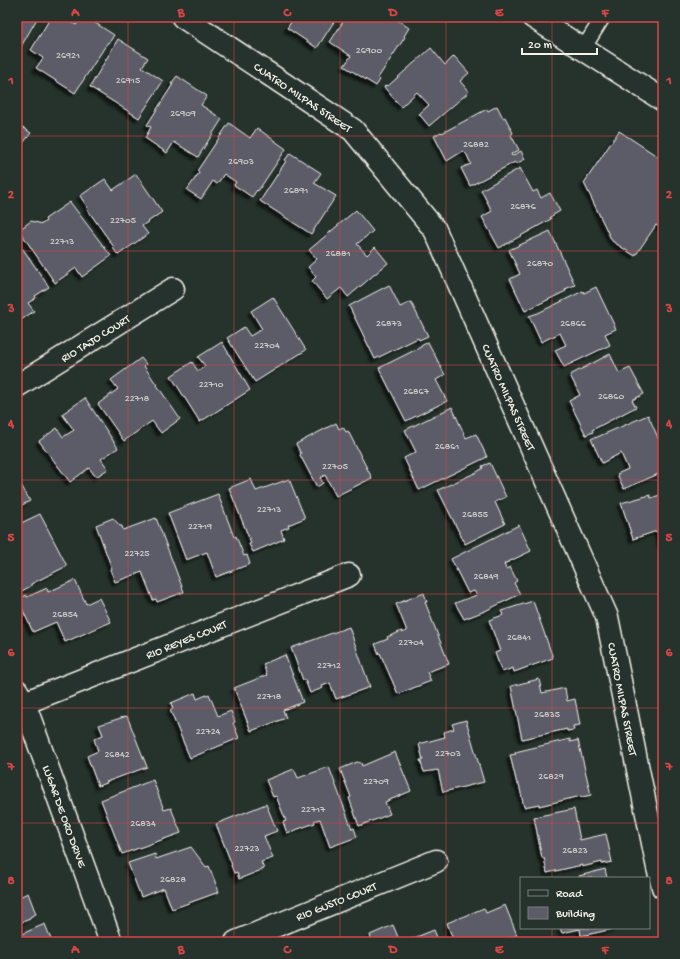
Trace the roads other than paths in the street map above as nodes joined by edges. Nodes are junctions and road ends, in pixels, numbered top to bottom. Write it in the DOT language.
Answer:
graph roads {
  1 [pos="183,17"];
  2 [pos="533,17"];
  3 [pos="603,17"];
  4 [pos="583,49"];
  5 [pos="663,100"];
  6 [pos="173,289"];
  7 [pos="17,386"];
  8 [pos="349,575"];
  9 [pos="20,697"];
  10 [pos="436,861"];
  11 [pos="663,887"];
  12 [pos="111,942"];
  13 [pos="236,942"];
  1 -- 11 [label="street, CUATRO MILPAS STREET"];
  2 -- 4 [label="street"];
  3 -- 4 [label="lane"];
  4 -- 5 [label="street"];
  6 -- 7 [label="street, RIO TAJO COURT"];
  8 -- 9 [label="street, RIO REYES COURT"];
  9 -- 12 [label="street, LUGAR DE ORO DRIVE"];
  10 -- 13 [label="street, RIO GUSTO COURT"];
}
